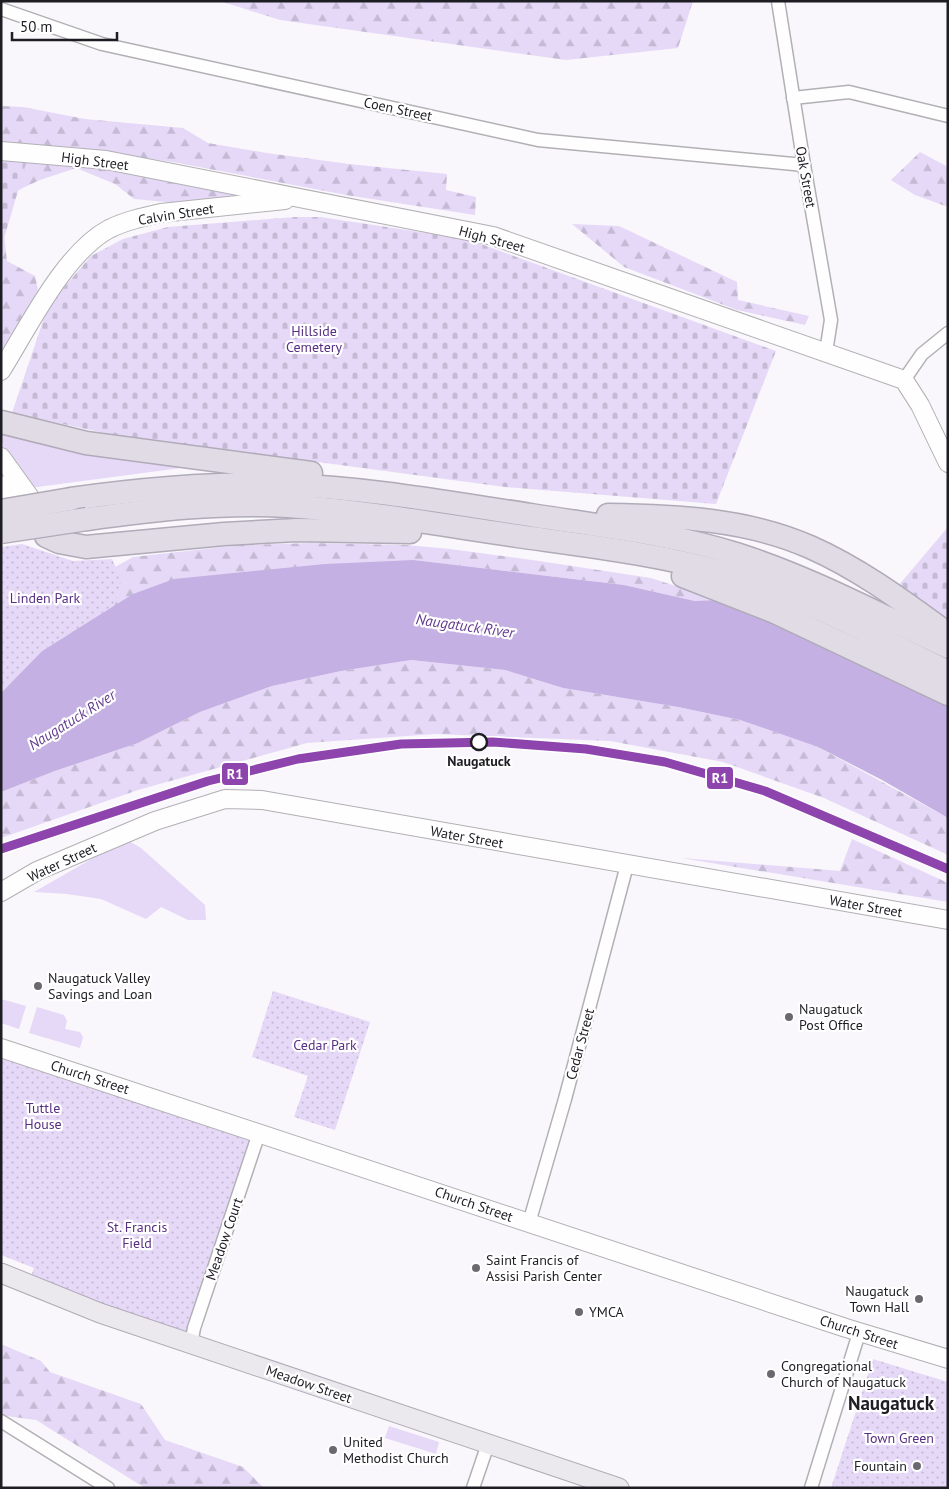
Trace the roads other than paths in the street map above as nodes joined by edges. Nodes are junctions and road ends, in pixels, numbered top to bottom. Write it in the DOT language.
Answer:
graph roads {
  1 [pos="778,1"];
  2 [pos="1,9"];
  3 [pos="793,98"];
  4 [pos="948,116"];
  5 [pos="1,150"];
  6 [pos="804,165"];
  7 [pos="305,198"];
  8 [pos="948,333"];
  9 [pos="826,352"];
  10 [pos="1,371"];
  11 [pos="904,380"];
  12 [pos="1,422"];
  13 [pos="1,457"];
  14 [pos="948,463"];
  15 [pos="1,485"];
  16 [pos="441,502"];
  17 [pos="1,510"];
  18 [pos="518,513"];
  19 [pos="1,532"];
  20 [pos="489,532"];
  21 [pos="46,536"];
  22 [pos="729,573"];
  23 [pos="948,634"];
  24 [pos="948,647"];
  25 [pos="948,672"];
  26 [pos="948,694"];
  27 [pos="627,865"];
  28 [pos="1,892"];
  29 [pos="948,920"];
  30 [pos="1,1048"];
  31 [pos="259,1133"];
  32 [pos="529,1223"];
  33 [pos="1,1273"];
  34 [pos="859,1333"];
  35 [pos="190,1344"];
  36 [pos="948,1359"];
  37 [pos="1,1420"];
  38 [pos="488,1444"];
  39 [pos="108,1488"];
  40 [pos="473,1488"];
  41 [pos="619,1488"];
  42 [pos="811,1488"];
  1 -- 3 [label="street, Oak Street"];
  2 -- 6 [label="street, Coen Street"];
  3 -- 4 [label="street"];
  3 -- 6 [label="street, Oak Street"];
  5 -- 7 [label="street, High Street"];
  6 -- 9 [label="street, Oak Street"];
  7 -- 9 [label="street, High Street"];
  7 -- 10 [label="street, Calvin Street"];
  8 -- 11 [label="street"];
  9 -- 11 [label="street, High Street"];
  11 -- 14 [label="street"];
  12 -- 16 [label="highway"];
  13 -- 21 [label="street"];
  15 -- 21 [label="street"];
  16 -- 17 [label="highway, bridge"];
  16 -- 18 [label="highway"];
  18 -- 22 [label="highway"];
  18 -- 23 [label="highway"];
  19 -- 20 [label="highway, bridge"];
  20 -- 21 [label="highway"];
  20 -- 22 [label="highway"];
  22 -- 24 [label="highway"];
  22 -- 25 [label="highway"];
  22 -- 26 [label="highway"];
  27 -- 28 [label="street, Water Street"];
  27 -- 29 [label="street, Water Street"];
  27 -- 32 [label="street, Cedar Street"];
  30 -- 31 [label="street, Church Street"];
  31 -- 32 [label="street, Church Street"];
  31 -- 35 [label="street, Meadow Court"];
  32 -- 34 [label="street, Church Street"];
  33 -- 35 [label="main road, Meadow Street"];
  34 -- 36 [label="street, Church Street"];
  34 -- 42 [label="street"];
  35 -- 38 [label="main road, Meadow Street"];
  37 -- 39 [label="street"];
  38 -- 40 [label="street"];
  38 -- 41 [label="main road, Meadow Street"];
}
